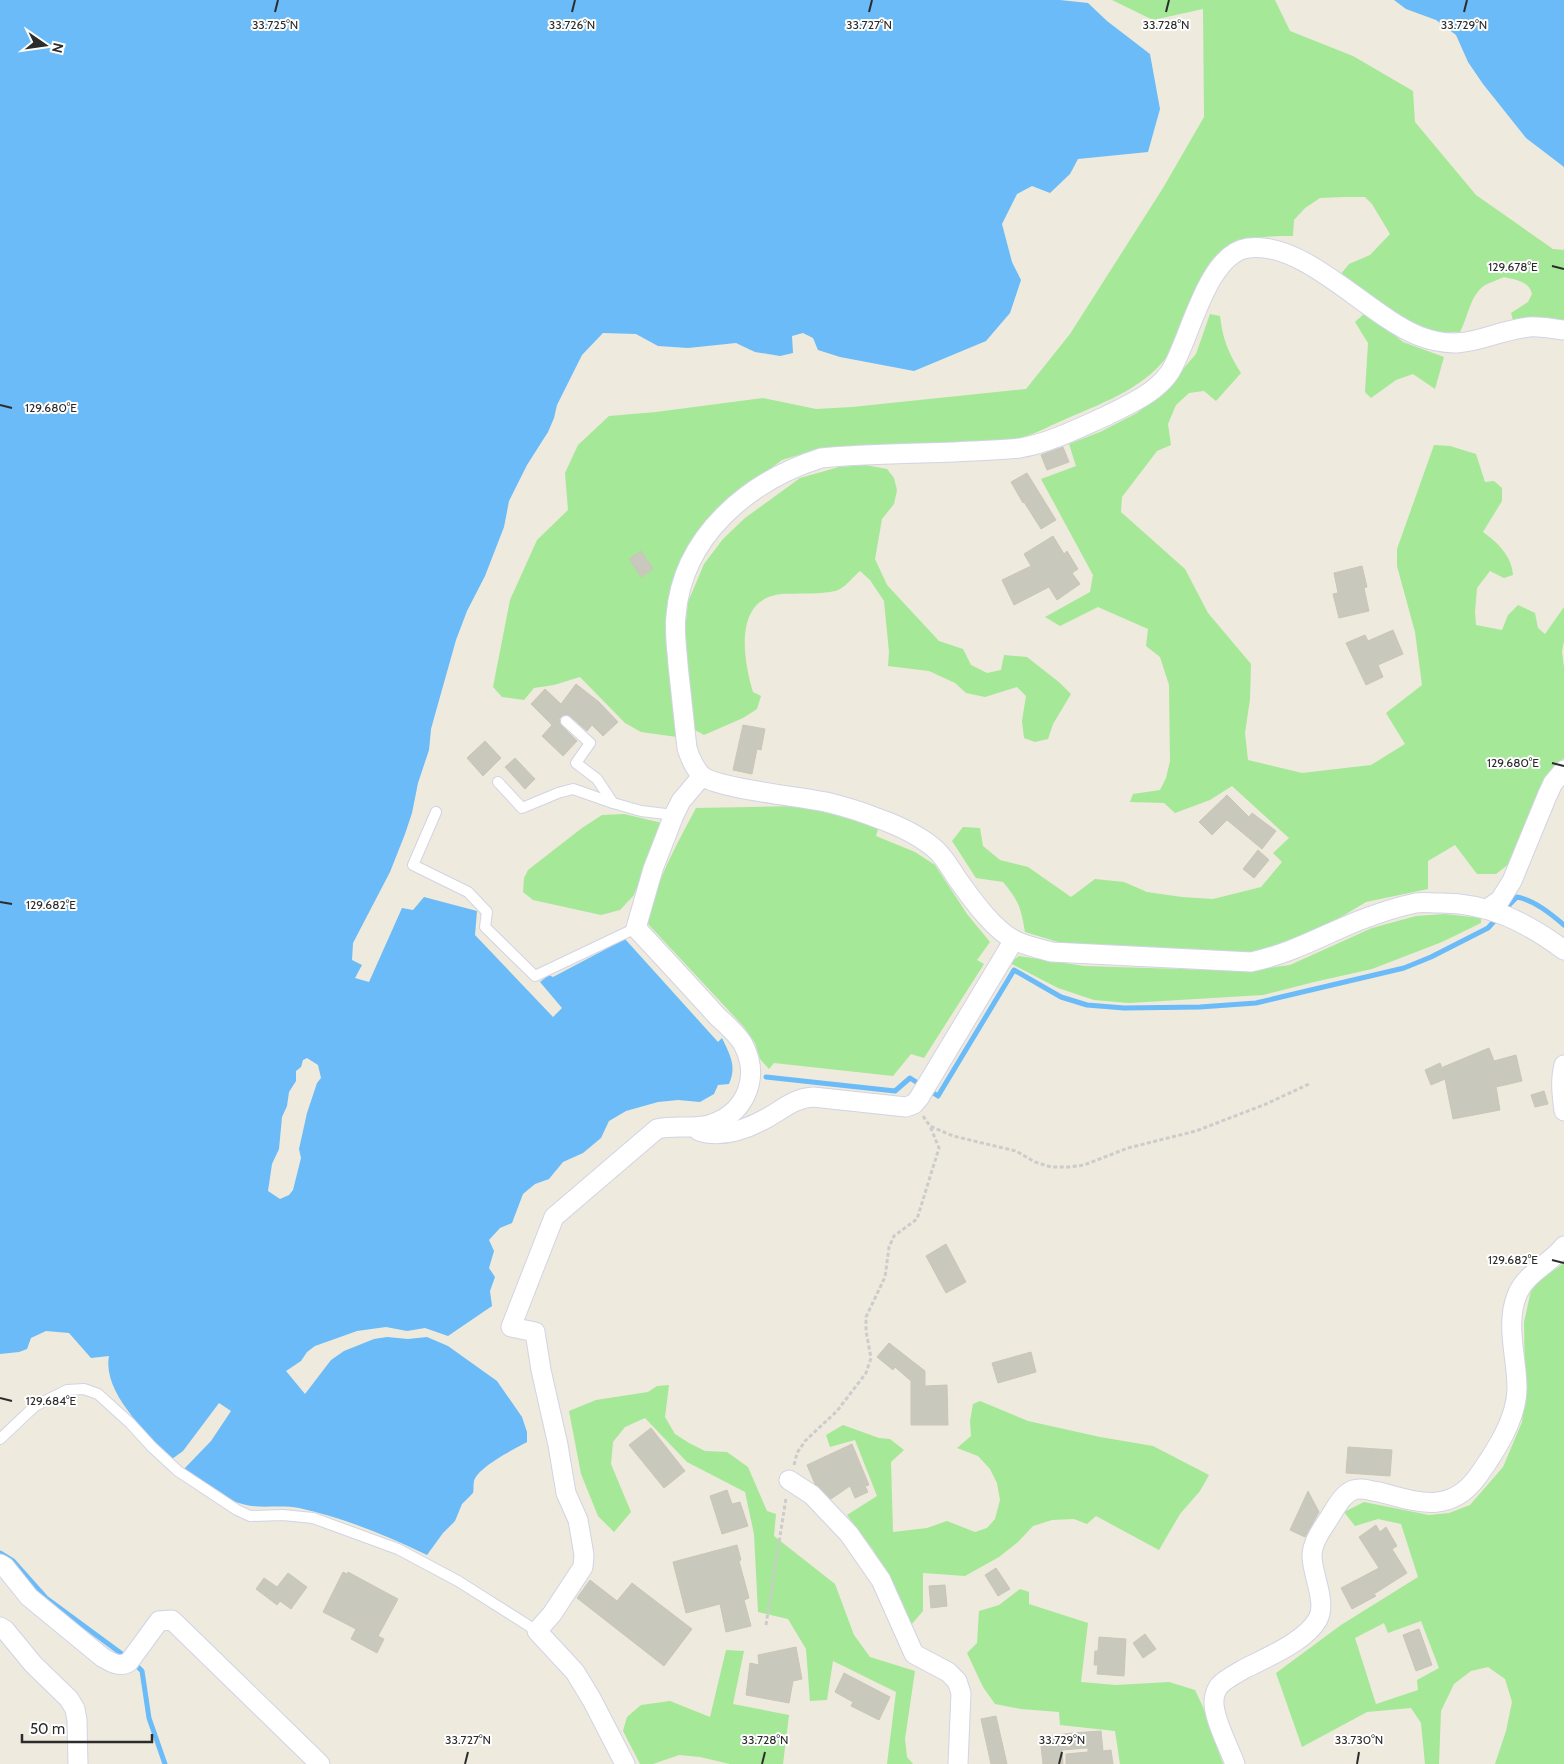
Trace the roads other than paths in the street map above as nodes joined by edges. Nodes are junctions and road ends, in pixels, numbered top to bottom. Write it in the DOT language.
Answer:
graph roads {
  1 [pos="1564,330"];
  2 [pos="566,721"];
  3 [pos="1564,770"];
  4 [pos="702,776"];
  5 [pos="498,782"];
  6 [pos="613,803"];
  7 [pos="436,812"];
  8 [pos="674,815"];
  9 [pos="1497,912"];
  10 [pos="636,928"];
  11 [pos="1014,940"];
  12 [pos="1564,950"];
  13 [pos="1564,1065"];
  14 [pos="1564,1111"];
  15 [pos="687,1128"];
  16 [pos="1564,1246"];
  17 [pos="0,1439"];
  18 [pos="789,1480"];
  19 [pos="0,1564"];
  20 [pos="0,1627"];
  21 [pos="536,1631"];
  22 [pos="956,1759"];
  23 [pos="78,1764"];
  24 [pos="320,1764"];
  25 [pos="625,1764"];
  26 [pos="1235,1764"];
  1 -- 4 [label="street"];
  2 -- 6 [label="lane"];
  3 -- 9 [label="street"];
  4 -- 8 [label="street"];
  4 -- 11 [label="street"];
  5 -- 6 [label="lane"];
  6 -- 8 [label="lane"];
  7 -- 10 [label="lane"];
  8 -- 10 [label="street"];
  9 -- 11 [label="street"];
  9 -- 12 [label="street"];
  10 -- 15 [label="street"];
  11 -- 15 [label="street"];
  13 -- 14 [label="street"];
  15 -- 21 [label="street"];
  16 -- 26 [label="street"];
  17 -- 21 [label="lane"];
  18 -- 22 [label="street"];
  19 -- 24 [label="street"];
  20 -- 23 [label="street"];
  21 -- 25 [label="street"];
}
